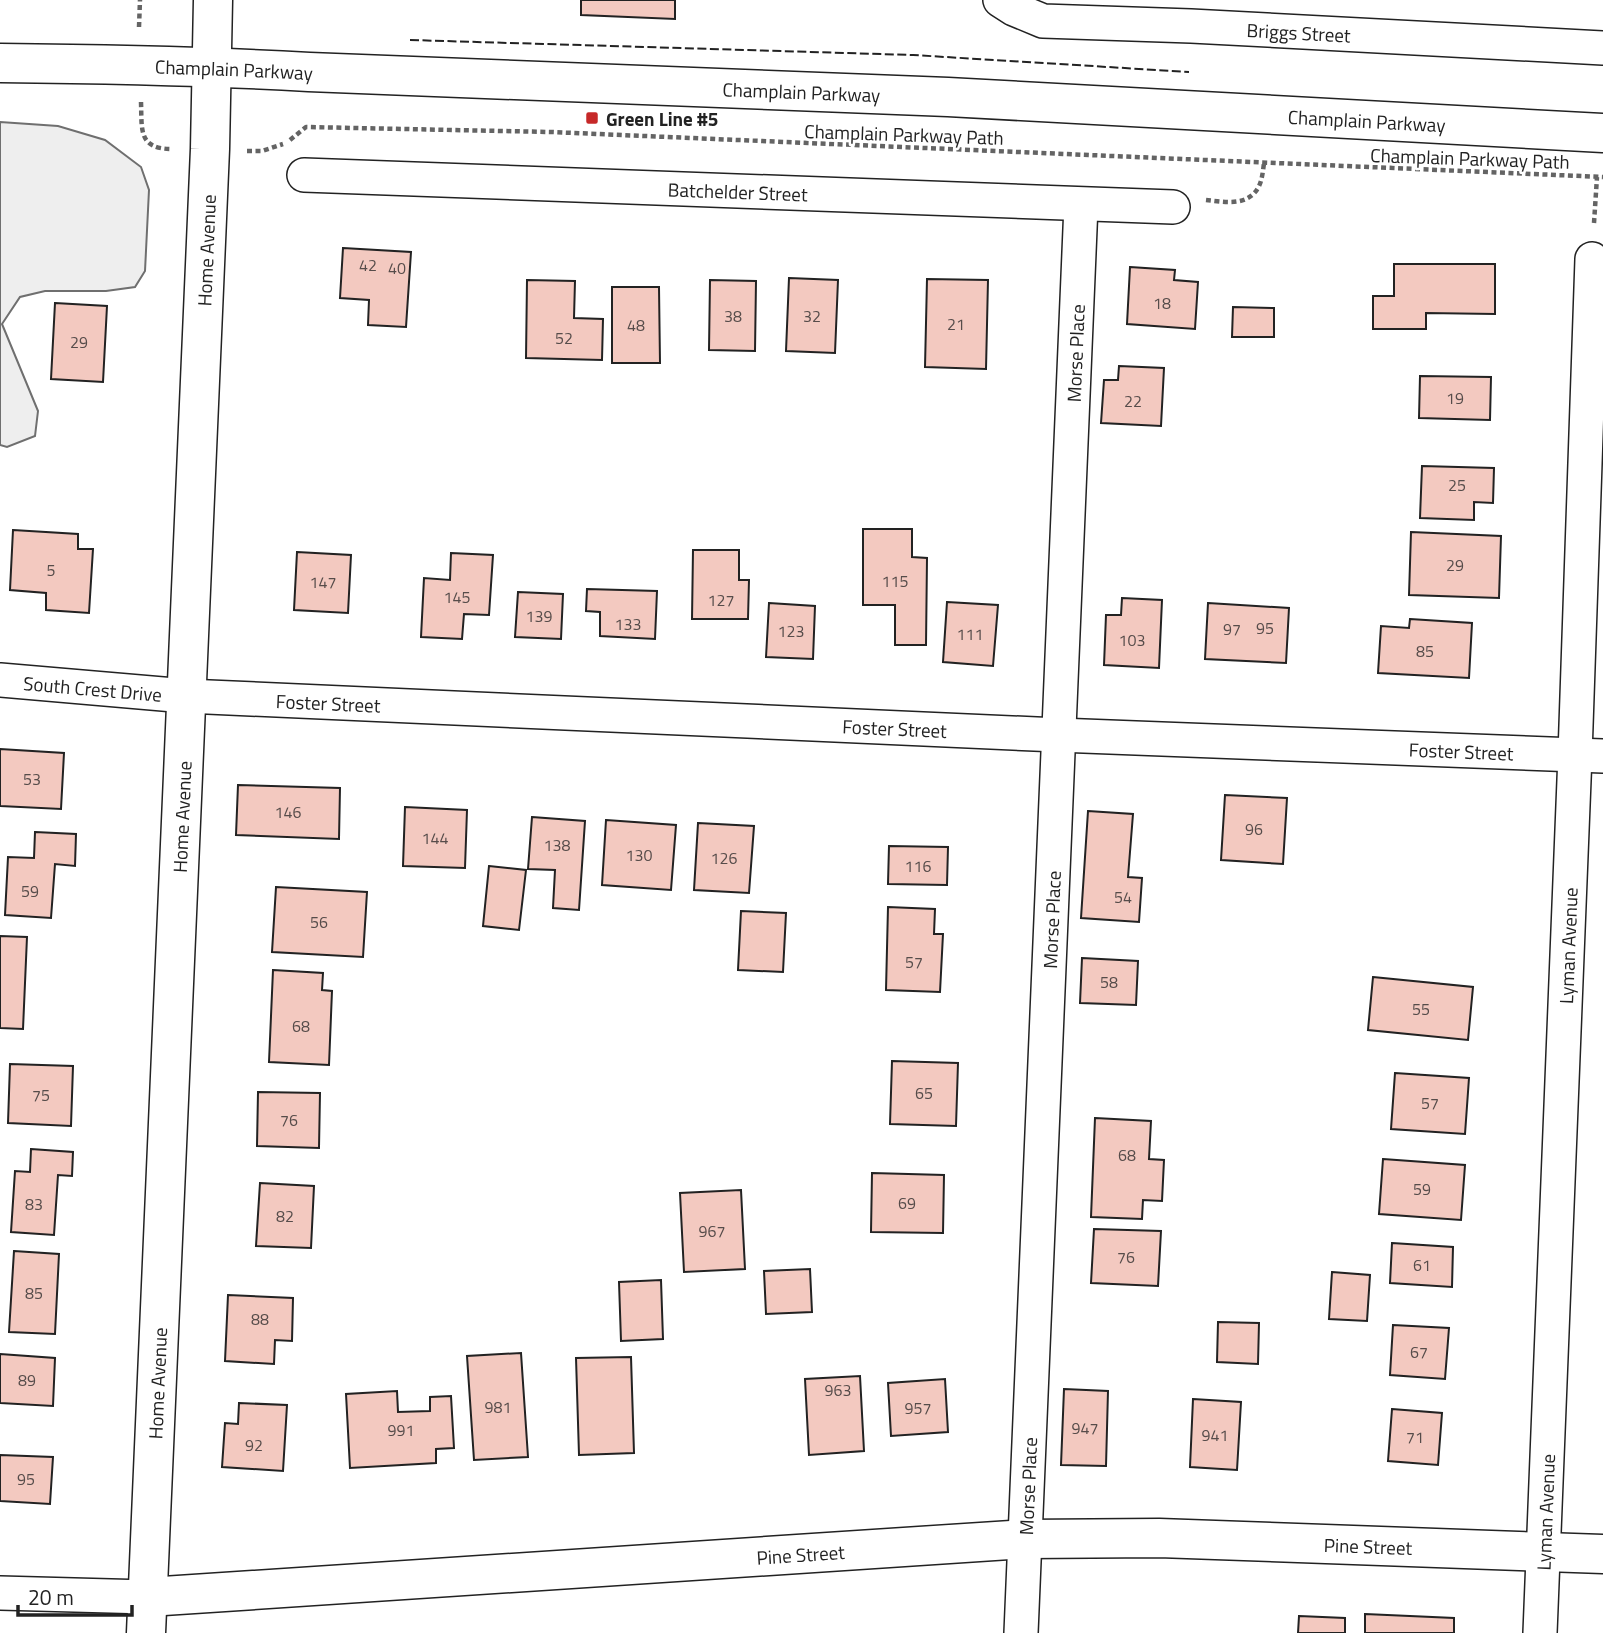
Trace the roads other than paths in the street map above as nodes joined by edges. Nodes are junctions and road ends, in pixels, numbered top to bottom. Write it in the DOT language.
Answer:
graph roads {
  1 [pos="213,0"];
  2 [pos="1000,0"];
  3 [pos="1603,48"];
  4 [pos="0,63"];
  5 [pos="212,67"];
  6 [pos="1603,133"];
  7 [pos="304,175"];
  8 [pos="1081,205"];
  9 [pos="1173,207"];
  10 [pos="1592,259"];
  11 [pos="0,680"];
  12 [pos="186,695"];
  13 [pos="1058,734"];
  14 [pos="1589,755"];
  15 [pos="1025,1539"];
  16 [pos="1543,1551"];
  17 [pos="1603,1553"];
  18 [pos="0,1593"];
  19 [pos="147,1615"];
  20 [pos="1021,1633"];
  21 [pos="1540,1633"];
  1 -- 5 [label="main road, Home Avenue"];
  2 -- 3 [label="street, Briggs Street"];
  4 -- 5 [label="main road, Champlain Parkway"];
  5 -- 6 [label="main road, Champlain Parkway"];
  5 -- 12 [label="main road, Home Avenue"];
  7 -- 8 [label="street, Batchelder Street"];
  8 -- 9 [label="street, Batchelder Street"];
  8 -- 13 [label="street, Morse Place"];
  10 -- 14 [label="street, Lyman Avenue"];
  11 -- 12 [label="street, South Crest Drive"];
  12 -- 13 [label="street, Foster Street"];
  12 -- 19 [label="main road, Home Avenue"];
  13 -- 14 [label="street, Foster Street"];
  13 -- 15 [label="street, Morse Place"];
  14 -- 16 [label="street, Lyman Avenue"];
  15 -- 16 [label="main road, Pine Street"];
  15 -- 19 [label="main road, Pine Street"];
  15 -- 20 [label="street, Morse Place"];
  16 -- 17 [label="main road, Pine Street"];
  16 -- 21 [label="street, Lyman Avenue"];
  18 -- 19 [label="street, Pine Street"];
}
